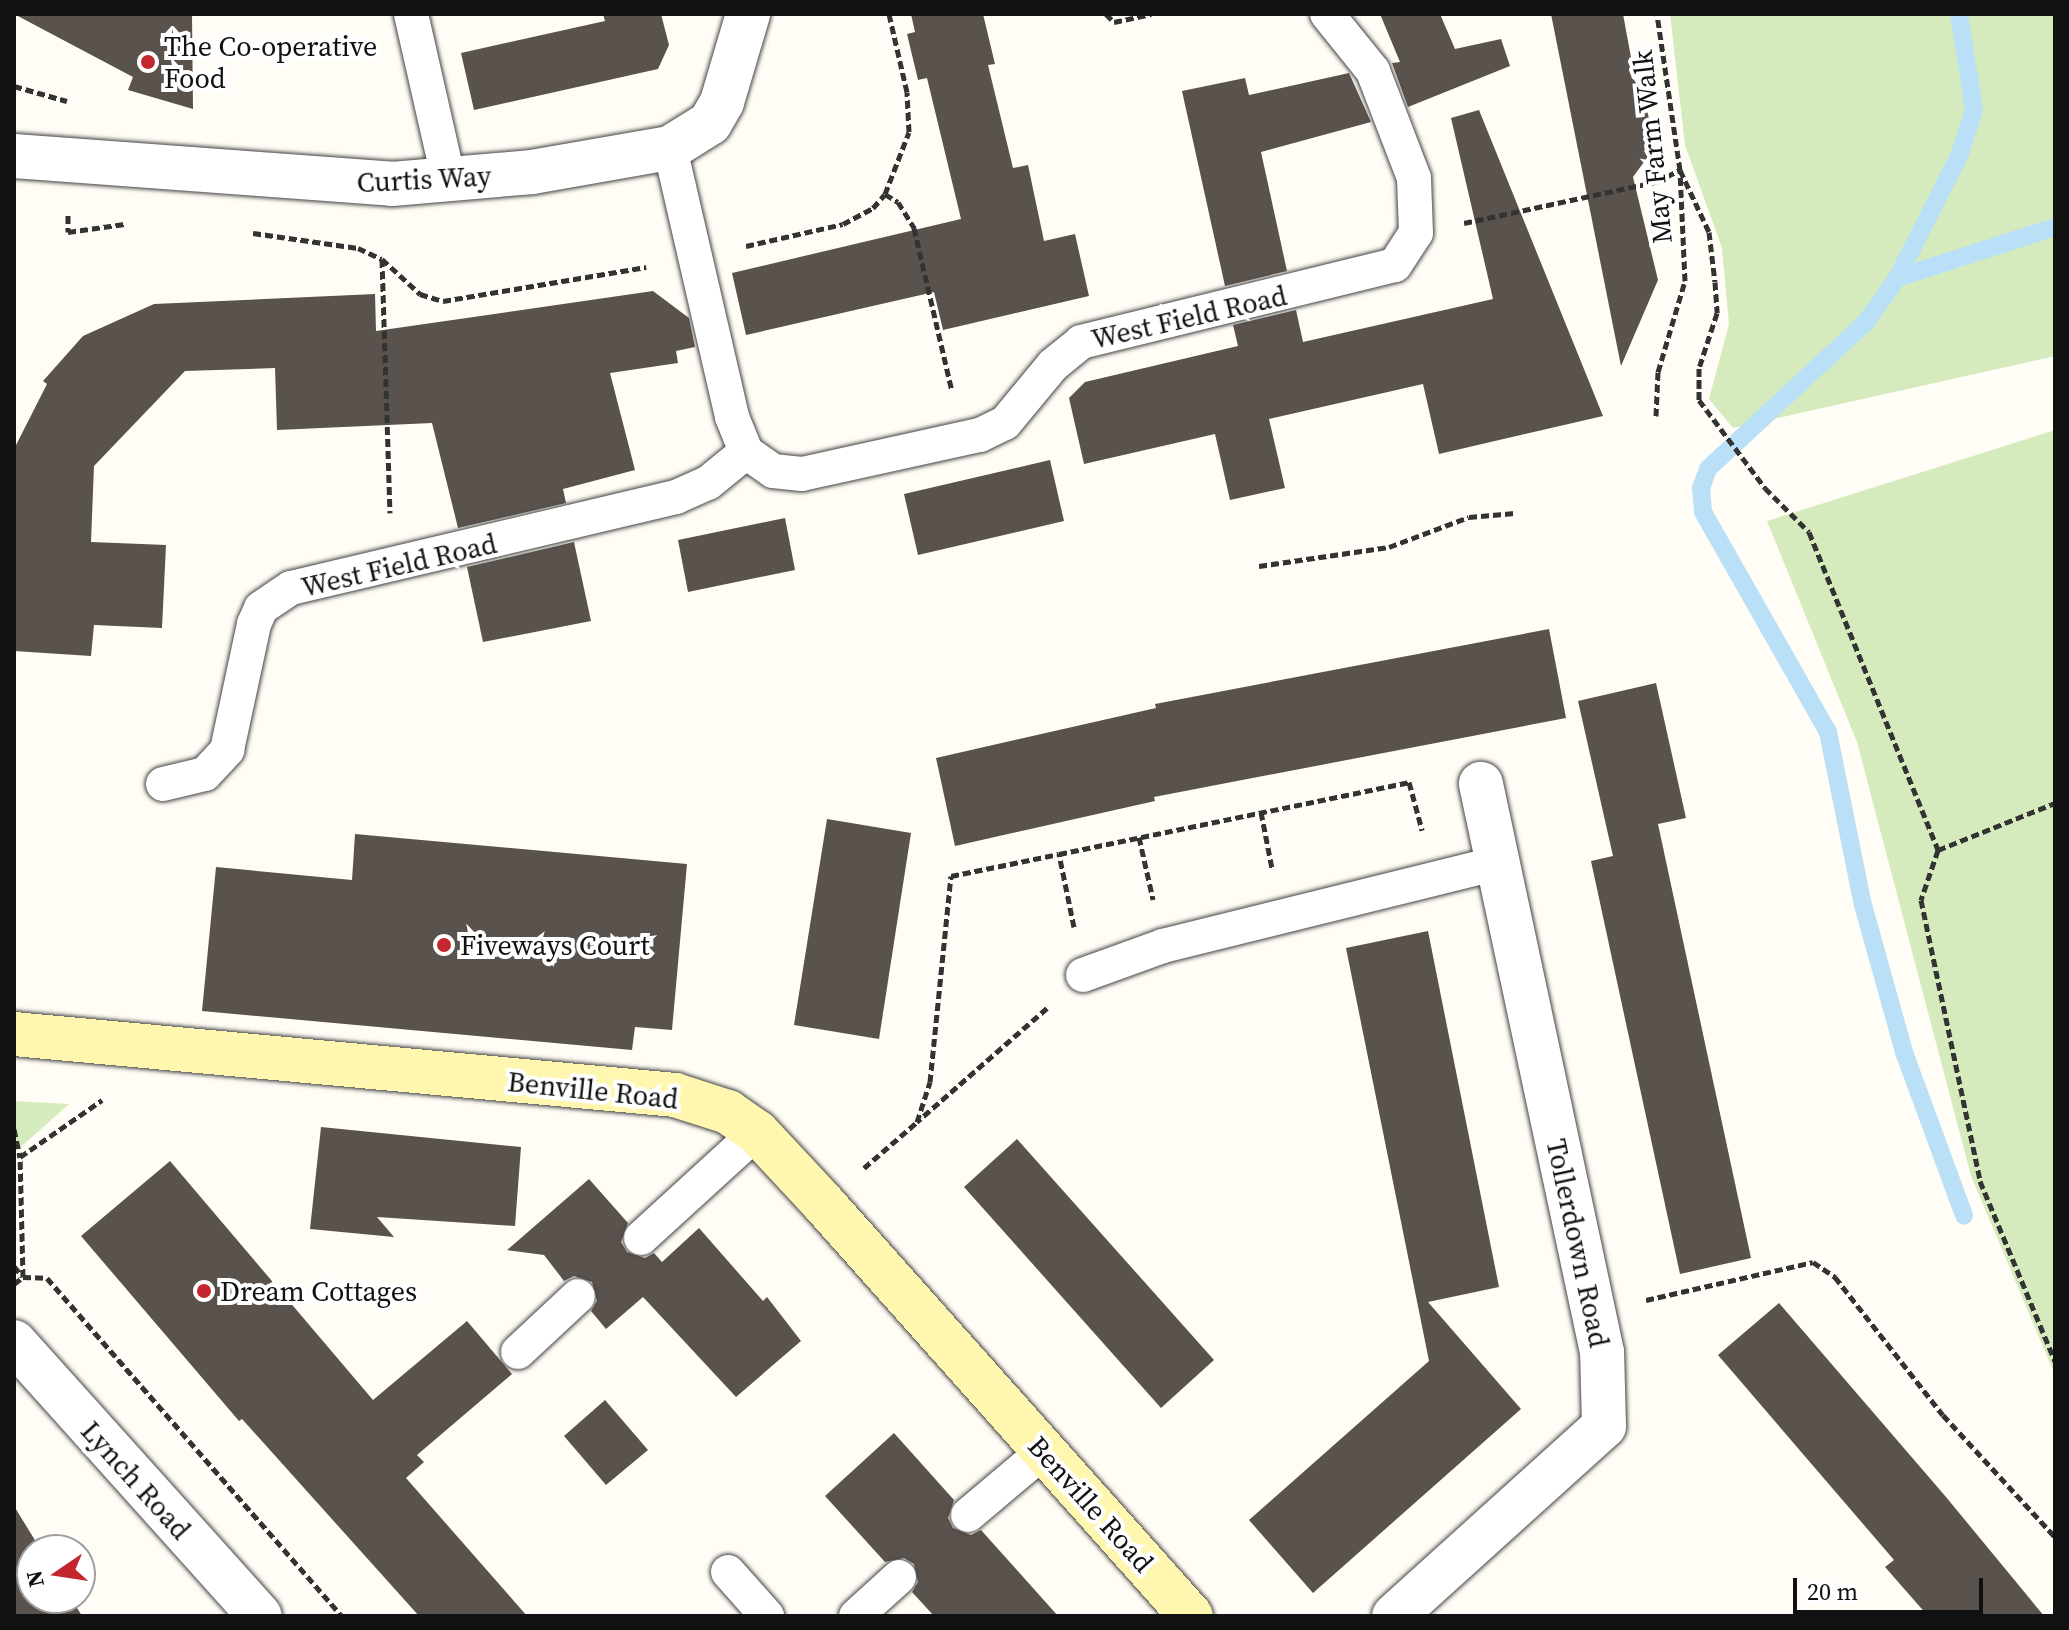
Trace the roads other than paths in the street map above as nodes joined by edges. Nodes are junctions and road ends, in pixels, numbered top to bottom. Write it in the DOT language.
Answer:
graph roads {
  1 [pos="411,14"];
  2 [pos="748,14"];
  3 [pos="1327,14"];
  4 [pos="670,148"];
  5 [pos="14,156"];
  6 [pos="449,181"];
  7 [pos="746,452"];
  8 [pos="163,784"];
  9 [pos="1481,784"];
  10 [pos="1498,863"];
  11 [pos="1083,975"];
  12 [pos="14,1034"];
  13 [pos="757,1132"];
  14 [pos="641,1238"];
  15 [pos="578,1296"];
  16 [pos="14,1342"];
  17 [pos="518,1352"];
  18 [pos="34,1385"];
  19 [pos="1044,1451"];
  20 [pos="968,1515"];
  21 [pos="728,1572"];
  22 [pos="899,1577"];
  23 [pos="260,1616"];
  24 [pos="767,1616"];
  25 [pos="856,1616"];
  26 [pos="1191,1616"];
  27 [pos="1394,1616"];
  1 -- 6 [label="lane"];
  2 -- 4 [label="street, Curtis Way"];
  3 -- 7 [label="lane, West Field Road"];
  4 -- 6 [label="street, Curtis Way"];
  4 -- 7 [label="lane"];
  5 -- 6 [label="street, Curtis Way"];
  7 -- 8 [label="lane, West Field Road"];
  9 -- 10 [label="street, Tollerdown Road"];
  10 -- 11 [label="lane"];
  10 -- 27 [label="street, Tollerdown Road"];
  12 -- 13 [label="main road, Benville Road"];
  13 -- 14 [label="lane"];
  13 -- 19 [label="main road, Benville Road"];
  15 -- 17 [label="lane"];
  16 -- 18 [label="street, Lynch Road"];
  18 -- 23 [label="street, Lynch Road"];
  19 -- 20 [label="lane"];
  19 -- 26 [label="main road, Benville Road"];
  21 -- 24 [label="lane"];
  22 -- 25 [label="lane"];
}
